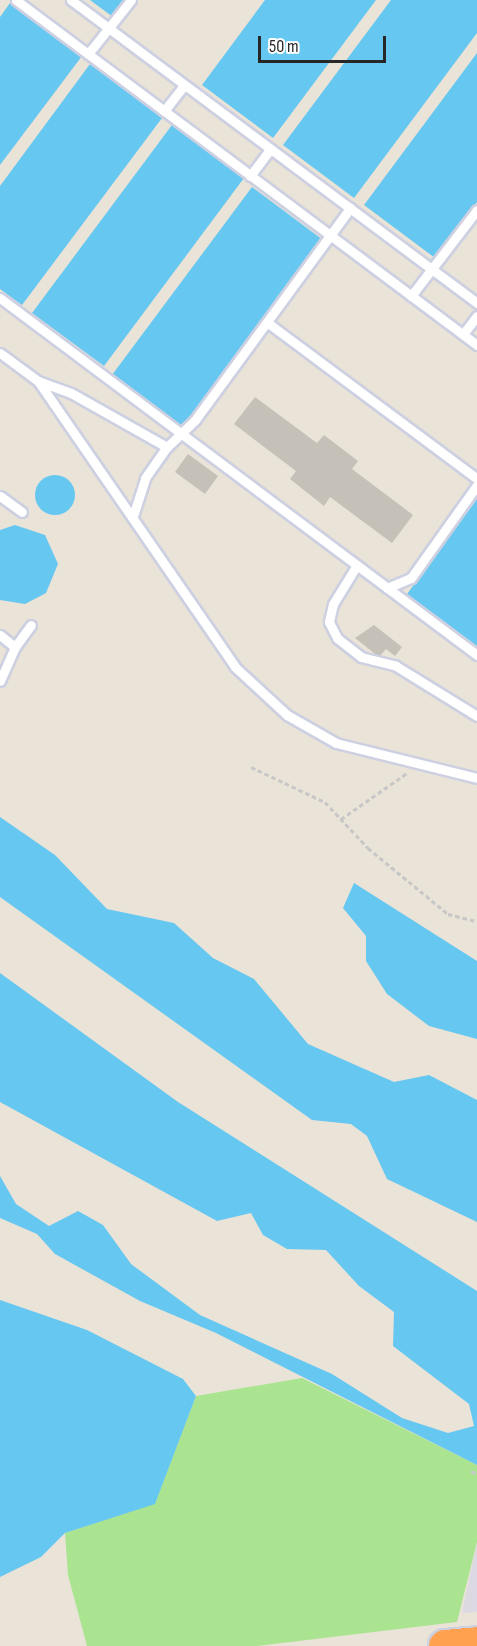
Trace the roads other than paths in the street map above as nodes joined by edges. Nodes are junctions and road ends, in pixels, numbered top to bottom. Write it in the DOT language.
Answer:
graph roads {
  1 [pos="16,0"];
  2 [pos="71,0"];
  3 [pos="131,0"];
  4 [pos="110,28"];
  5 [pos="88,54"];
  6 [pos="184,85"];
  7 [pos="164,111"];
  8 [pos="270,149"];
  9 [pos="250,176"];
  10 [pos="350,208"];
  11 [pos="477,210"];
  12 [pos="332,237"];
  13 [pos="433,270"];
  14 [pos="411,296"];
  15 [pos="0,298"];
  16 [pos="477,303"];
  17 [pos="477,316"];
  18 [pos="268,323"];
  19 [pos="463,334"];
  20 [pos="477,345"];
  21 [pos="0,353"];
  22 [pos="38,381"];
  23 [pos="183,435"];
  24 [pos="166,447"];
  25 [pos="477,479"];
  26 [pos="477,485"];
  27 [pos="0,496"];
  28 [pos="22,512"];
  29 [pos="133,516"];
  30 [pos="357,565"];
  31 [pos="387,588"];
  32 [pos="31,625"];
  33 [pos="0,635"];
  34 [pos="15,646"];
  35 [pos="477,655"];
  36 [pos="0,681"];
  37 [pos="477,716"];
  38 [pos="477,778"];
  39 [pos="477,1643"];
  40 [pos="445,1646"];
  1 -- 5 [label="lane"];
  2 -- 4 [label="lane"];
  3 -- 4 [label="lane"];
  4 -- 5 [label="lane"];
  4 -- 6 [label="lane"];
  5 -- 7 [label="lane"];
  6 -- 7 [label="lane"];
  6 -- 8 [label="lane"];
  7 -- 9 [label="lane"];
  8 -- 9 [label="lane"];
  8 -- 10 [label="lane"];
  9 -- 12 [label="lane"];
  10 -- 12 [label="lane"];
  10 -- 13 [label="lane"];
  11 -- 13 [label="lane"];
  12 -- 14 [label="lane"];
  12 -- 18 [label="lane"];
  13 -- 14 [label="lane"];
  13 -- 16 [label="lane"];
  14 -- 19 [label="lane"];
  15 -- 23 [label="lane"];
  17 -- 19 [label="lane"];
  18 -- 23 [label="lane"];
  18 -- 25 [label="lane"];
  19 -- 20 [label="lane"];
  21 -- 22 [label="lane"];
  22 -- 24 [label="lane"];
  22 -- 29 [label="lane"];
  23 -- 24 [label="lane"];
  23 -- 30 [label="lane"];
  24 -- 29 [label="lane"];
  26 -- 31 [label="lane"];
  27 -- 28 [label="lane"];
  29 -- 38 [label="lane"];
  30 -- 31 [label="lane"];
  30 -- 37 [label="lane"];
  31 -- 35 [label="lane"];
  32 -- 34 [label="lane"];
  33 -- 34 [label="lane"];
  34 -- 36 [label="lane"];
  39 -- 40 [label="highway"];
}
